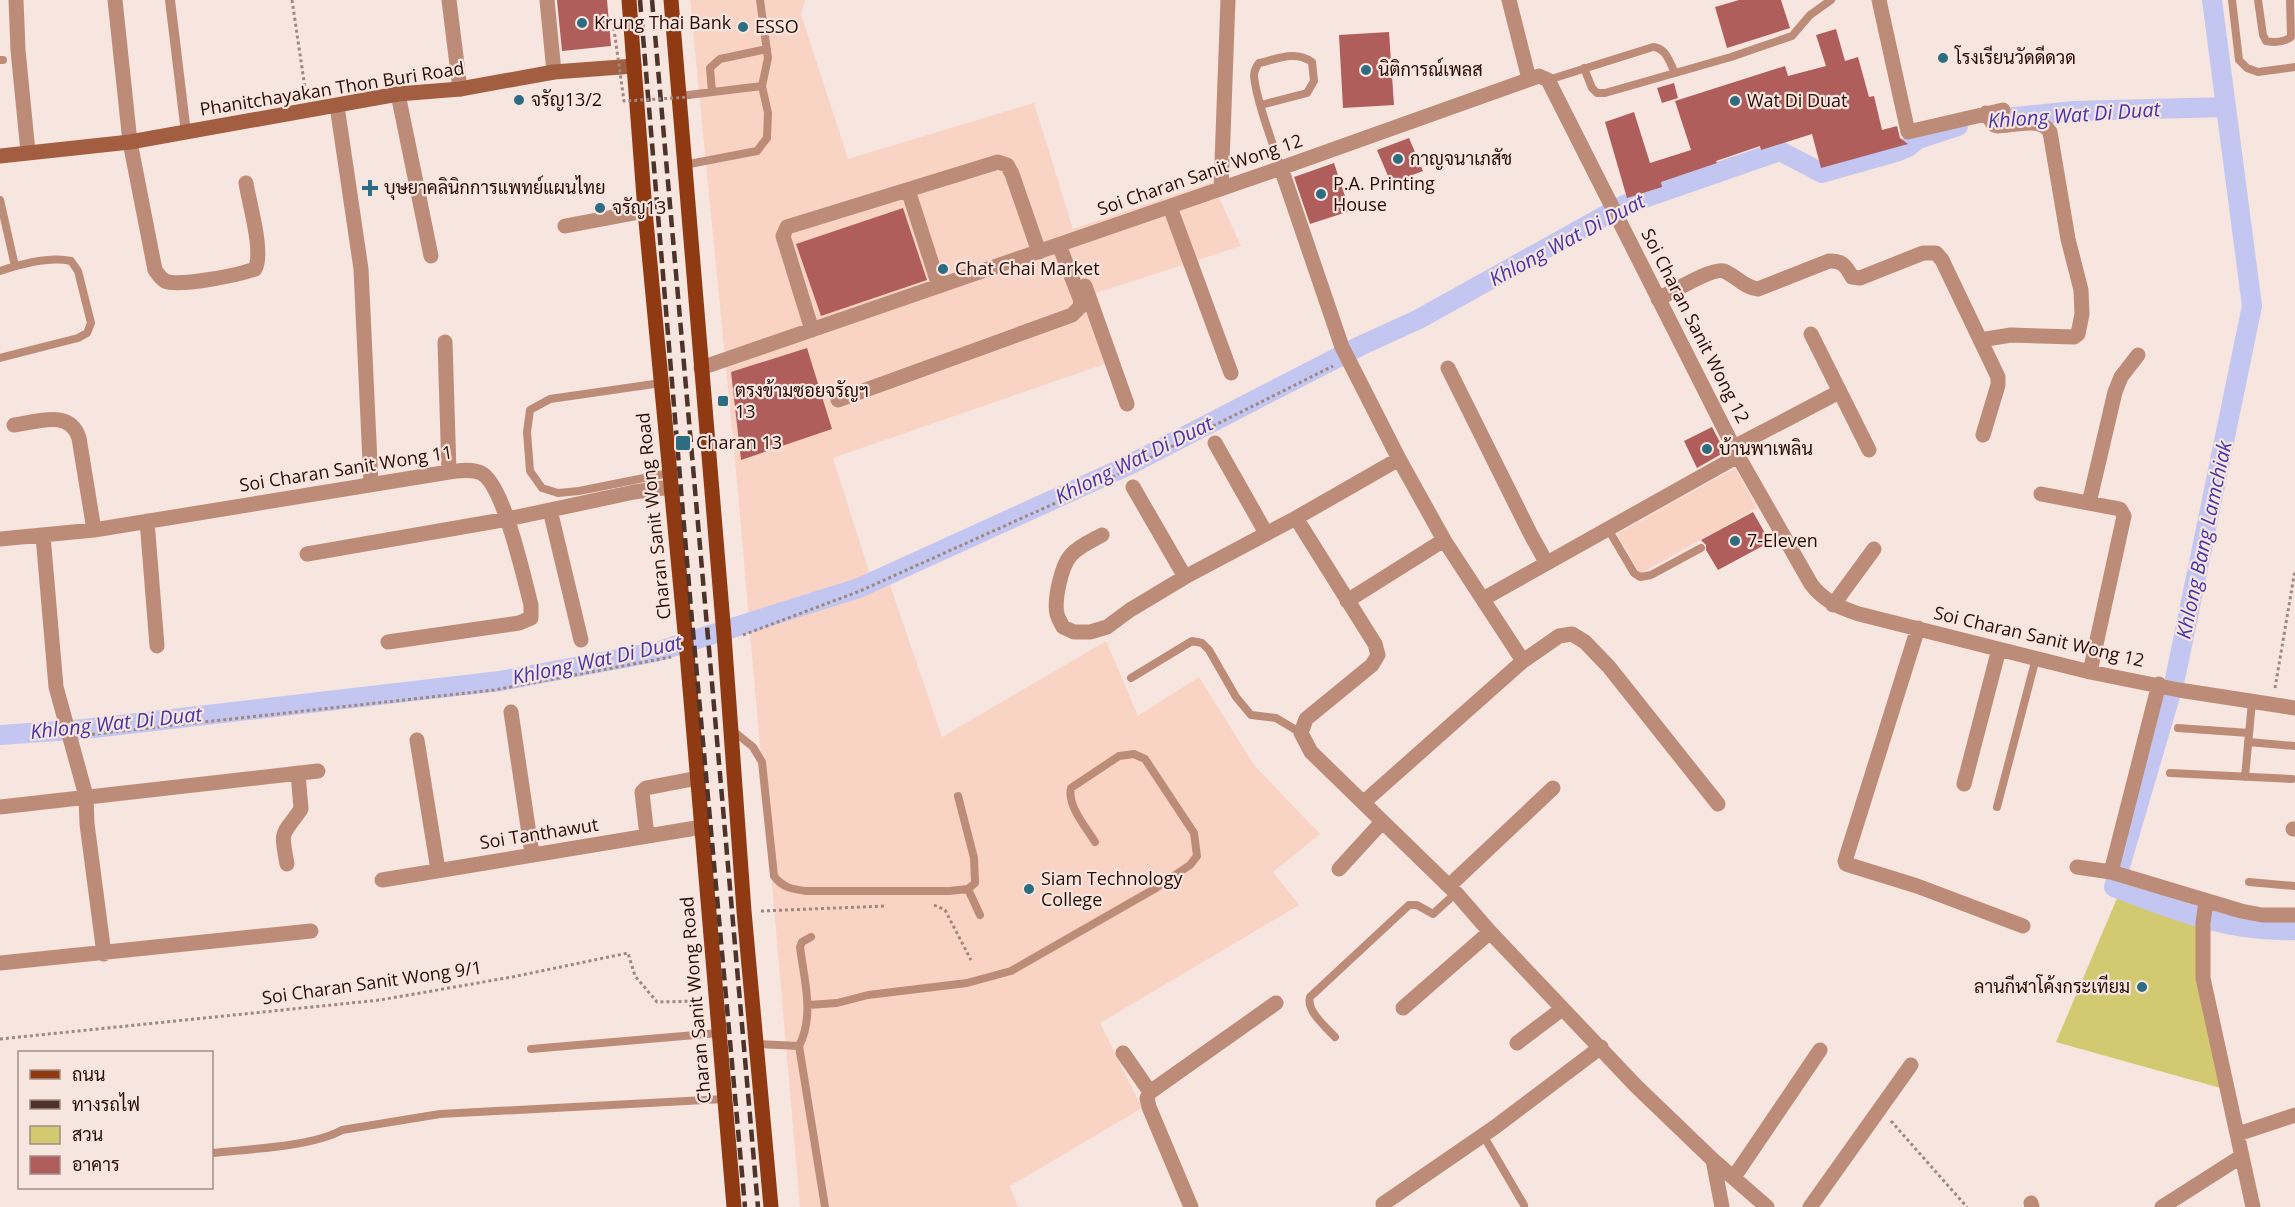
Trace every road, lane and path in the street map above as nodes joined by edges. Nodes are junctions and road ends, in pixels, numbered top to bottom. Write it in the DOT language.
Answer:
graph roads {
  1 [pos="16,0"];
  2 [pos="115,0"];
  3 [pos="170,0"];
  4 [pos="292,0"];
  5 [pos="449,0"];
  6 [pos="548,0"];
  7 [pos="629,0"];
  8 [pos="671,0"];
  9 [pos="760,0"];
  10 [pos="1228,0"];
  11 [pos="1509,0"];
  12 [pos="1832,0"];
  13 [pos="1879,0"];
  14 [pos="2232,0"];
  15 [pos="2258,0"];
  16 [pos="2290,0"];
  17 [pos="613,22"];
  18 [pos="766,49"];
  19 [pos="634,66"];
  20 [pos="2295,67"];
  21 [pos="1584,68"];
  22 [pos="554,72"];
  23 [pos="1675,72"];
  24 [pos="1529,79"];
  25 [pos="1548,80"];
  26 [pos="762,86"];
  27 [pos="460,88"];
  28 [pos="712,92"];
  29 [pos="398,94"];
  30 [pos="685,96"];
  31 [pos="1261,105"];
  32 [pos="337,106"];
  33 [pos="2003,110"];
  34 [pos="308,111"];
  35 [pos="1989,118"];
  36 [pos="186,133"];
  37 [pos="130,142"];
  38 [pos="28,152"];
  39 [pos="0,156"];
  40 [pos="684,165"];
  41 [pos="1281,168"];
  42 [pos="246,183"];
  43 [pos="1221,189"];
  44 [pos="908,190"];
  45 [pos="0,200"];
  46 [pos="1170,207"];
  47 [pos="645,211"];
  48 [pos="566,226"];
  49 [pos="1064,243"];
  50 [pos="1039,252"];
  51 [pos="431,256"];
  52 [pos="15,266"];
  53 [pos="0,271"];
  54 [pos="939,286"];
  55 [pos="1658,299"];
  56 [pos="812,330"];
  57 [pos="1811,334"];
  58 [pos="1980,340"];
  59 [pos="445,342"];
  60 [pos="1346,354"];
  61 [pos="2138,355"];
  62 [pos="0,357"];
  63 [pos="700,368"];
  64 [pos="1448,368"];
  65 [pos="1231,373"];
  66 [pos="661,383"];
  67 [pos="1839,392"];
  68 [pos="838,400"];
  69 [pos="1127,404"];
  70 [pos="14,425"];
  71 [pos="1983,435"];
  72 [pos="1215,443"];
  73 [pos="1869,450"];
  74 [pos="1736,451"];
  75 [pos="1399,459"];
  76 [pos="448,472"];
  77 [pos="670,480"];
  78 [pos="370,484"];
  79 [pos="1133,488"];
  80 [pos="2041,494"];
  81 [pos="2089,504"];
  82 [pos="550,510"];
  83 [pos="1296,518"];
  84 [pos="508,519"];
  85 [pos="147,521"];
  86 [pos="1608,527"];
  87 [pos="94,530"];
  88 [pos="1266,533"];
  89 [pos="1102,535"];
  90 [pos="43,536"];
  91 [pos="0,539"];
  92 [pos="1444,540"];
  93 [pos="1701,548"];
  94 [pos="1874,549"];
  95 [pos="307,554"];
  96 [pos="1546,562"];
  97 [pos="2295,570"];
  98 [pos="1185,577"];
  99 [pos="1483,599"];
  100 [pos="1347,601"];
  101 [pos="1833,605"];
  102 [pos="1918,628"];
  103 [pos="743,635"];
  104 [pos="581,640"];
  105 [pos="388,642"];
  106 [pos="157,646"];
  107 [pos="1999,649"];
  108 [pos="672,657"];
  109 [pos="2036,658"];
  110 [pos="1523,661"];
  111 [pos="2090,672"];
  112 [pos="1131,678"];
  113 [pos="2161,685"];
  114 [pos="2252,702"];
  115 [pos="2272,705"];
  116 [pos="2295,708"];
  117 [pos="511,712"];
  118 [pos="2178,728"];
  119 [pos="731,729"];
  120 [pos="68,731"];
  121 [pos="2249,733"];
  122 [pos="1301,734"];
  123 [pos="417,740"];
  124 [pos="2248,742"];
  125 [pos="2295,746"];
  126 [pos="318,771"];
  127 [pos="298,773"];
  128 [pos="2170,773"];
  129 [pos="2245,777"];
  130 [pos="698,778"];
  131 [pos="2292,779"];
  132 [pos="1964,784"];
  133 [pos="1553,788"];
  134 [pos="86,796"];
  135 [pos="958,796"];
  136 [pos="1364,802"];
  137 [pos="1718,804"];
  138 [pos="0,807"];
  139 [pos="1997,807"];
  140 [pos="1382,822"];
  141 [pos="702,827"];
  142 [pos="647,836"];
  143 [pos="1095,842"];
  144 [pos="532,854"];
  145 [pos="287,864"];
  146 [pos="2077,867"];
  147 [pos="1339,869"];
  148 [pos="438,870"];
  149 [pos="2118,873"];
  150 [pos="382,880"];
  151 [pos="2249,882"];
  152 [pos="2295,886"];
  153 [pos="1453,889"];
  154 [pos="968,890"];
  155 [pos="933,904"];
  156 [pos="897,905"];
  157 [pos="744,911"];
  158 [pos="2205,912"];
  159 [pos="980,915"];
  160 [pos="2295,915"];
  161 [pos="2023,926"];
  162 [pos="311,931"];
  163 [pos="1490,932"];
  164 [pos="811,937"];
  165 [pos="104,954"];
  166 [pos="971,960"];
  167 [pos="0,963"];
  168 [pos="716,1000"];
  169 [pos="1276,1003"];
  170 [pos="808,1005"];
  171 [pos="1403,1008"];
  172 [pos="1562,1009"];
  173 [pos="719,1033"];
  174 [pos="1335,1037"];
  175 [pos="0,1039"];
  176 [pos="1517,1043"];
  177 [pos="757,1044"];
  178 [pos="799,1046"];
  179 [pos="1601,1047"];
  180 [pos="531,1049"];
  181 [pos="1820,1050"];
  182 [pos="1123,1053"];
  183 [pos="1911,1065"];
  184 [pos="1150,1092"];
  185 [pos="724,1099"];
  186 [pos="1880,1108"];
  187 [pos="2295,1115"];
  188 [pos="2238,1134"];
  189 [pos="1484,1135"];
  190 [pos="213,1153"];
  191 [pos="2242,1156"];
  192 [pos="1713,1160"];
  193 [pos="1734,1177"];
  194 [pos="2182,1201"];
  195 [pos="1524,1204"];
  196 [pos="734,1207"];
  197 [pos="771,1207"];
  198 [pos="825,1207"];
  199 [pos="1191,1207"];
  200 [pos="1384,1207"];
  201 [pos="1722,1207"];
  202 [pos="1767,1207"];
  203 [pos="1810,1207"];
  204 [pos="1966,1207"];
  205 [pos="2162,1207"];
  206 [pos="2253,1207"];
  1 -- 38 [label="street"];
  2 -- 37 [label="street"];
  3 -- 36 [label="street"];
  4 -- 34 [label="path"];
  5 -- 27 [label="street"];
  6 -- 22 [label="street"];
  7 -- 19 [label="main road, Charan Sanit Wong Road"];
  8 -- 30 [label="main road"];
  9 -- 18 [label="lane"];
  10 -- 43 [label="street"];
  11 -- 24 [label="street"];
  12 -- 23 [label="lane"];
  13 -- 35 [label="street"];
  14 -- 20 [label="lane"];
  15 -- 16 [label="lane"];
  17 -- 30 [label="path, bridge"];
  18 -- 26 [label="lane"];
  18 -- 28 [label="lane"];
  19 -- 22 [label="main road, Phanitchayakan Thon Buri Road"];
  19 -- 47 [label="main road, Charan Sanit Wong Road"];
  21 -- 23 [label="lane"];
  21 -- 23 [label="lane"];
  21 -- 25 [label="lane"];
  22 -- 27 [label="main road, Phanitchayakan Thon Buri Road"];
  24 -- 25 [label="street, Soi Charan Sanit Wong 12"];
  24 -- 41 [label="street, Soi Charan Sanit Wong 12"];
  25 -- 55 [label="street, Soi Charan Sanit Wong 12"];
  26 -- 28 [label="lane"];
  26 -- 40 [label="lane"];
  27 -- 29 [label="main road, Phanitchayakan Thon Buri Road"];
  28 -- 30 [label="lane"];
  29 -- 32 [label="main road, Phanitchayakan Thon Buri Road"];
  29 -- 51 [label="street"];
  30 -- 40 [label="main road"];
  31 -- 31 [label="lane"];
  31 -- 41 [label="lane"];
  32 -- 34 [label="main road, Phanitchayakan Thon Buri Road"];
  32 -- 78 [label="street"];
  33 -- 35 [label="street"];
  34 -- 36 [label="main road, Phanitchayakan Thon Buri Road"];
  35 -- 58 [label="street"];
  36 -- 37 [label="main road, Phanitchayakan Thon Buri Road"];
  37 -- 38 [label="main road, Phanitchayakan Thon Buri Road"];
  37 -- 42 [label="street"];
  38 -- 39 [label="main road, Phanitchayakan Thon Buri Road"];
  40 -- 63 [label="main road"];
  41 -- 43 [label="street, Soi Charan Sanit Wong 12"];
  41 -- 60 [label="street"];
  43 -- 46 [label="street, Soi Charan Sanit Wong 12"];
  44 -- 50 [label="street"];
  44 -- 54 [label="street"];
  44 -- 56 [label="street"];
  45 -- 52 [label="lane"];
  46 -- 49 [label="street, Soi Charan Sanit Wong 12"];
  46 -- 65 [label="street"];
  47 -- 48 [label="street"];
  47 -- 66 [label="main road, Charan Sanit Wong Road"];
  49 -- 50 [label="street, Soi Charan Sanit Wong 12"];
  49 -- 68 [label="street"];
  49 -- 69 [label="street"];
  50 -- 54 [label="street, Soi Charan Sanit Wong 12"];
  52 -- 53 [label="lane"];
  52 -- 62 [label="lane"];
  54 -- 56 [label="street, Soi Charan Sanit Wong 12"];
  55 -- 58 [label="street"];
  55 -- 74 [label="street, Soi Charan Sanit Wong 12"];
  56 -- 63 [label="street, Soi Charan Sanit Wong 12"];
  57 -- 67 [label="street"];
  58 -- 71 [label="street"];
  59 -- 76 [label="street"];
  60 -- 75 [label="street"];
  60 -- 103 [label="path"];
  61 -- 81 [label="street"];
  63 -- 119 [label="main road"];
  64 -- 96 [label="street"];
  66 -- 77 [label="main road, Charan Sanit Wong Road"];
  66 -- 77 [label="lane"];
  67 -- 73 [label="street"];
  67 -- 74 [label="street"];
  70 -- 87 [label="street"];
  72 -- 88 [label="street"];
  74 -- 86 [label="street"];
  74 -- 101 [label="street, Soi Charan Sanit Wong 12"];
  75 -- 83 [label="street"];
  75 -- 92 [label="street"];
  76 -- 78 [label="street, Soi Charan Sanit Wong 11"];
  76 -- 84 [label="street, Soi Charan Sanit Wong 11"];
  77 -- 82 [label="street"];
  77 -- 130 [label="main road, Charan Sanit Wong Road"];
  78 -- 85 [label="street, Soi Charan Sanit Wong 11"];
  79 -- 98 [label="street"];
  80 -- 81 [label="street"];
  81 -- 111 [label="street"];
  82 -- 84 [label="street"];
  82 -- 104 [label="street"];
  83 -- 88 [label="street"];
  83 -- 100 [label="street"];
  84 -- 95 [label="street"];
  84 -- 105 [label="street"];
  85 -- 87 [label="street, Soi Charan Sanit Wong 11"];
  85 -- 106 [label="street"];
  86 -- 93 [label="lane"];
  86 -- 96 [label="street"];
  87 -- 90 [label="street, Soi Charan Sanit Wong 11"];
  88 -- 98 [label="street"];
  89 -- 98 [label="street"];
  90 -- 91 [label="street, Soi Charan Sanit Wong 11"];
  90 -- 120 [label="street"];
  92 -- 99 [label="street"];
  92 -- 100 [label="street"];
  94 -- 101 [label="street"];
  96 -- 99 [label="street"];
  97 -- 115 [label="path"];
  99 -- 110 [label="street"];
  100 -- 122 [label="street"];
  101 -- 102 [label="street, Soi Charan Sanit Wong 12"];
  102 -- 107 [label="street, Soi Charan Sanit Wong 12"];
  102 -- 161 [label="street"];
  107 -- 109 [label="street, Soi Charan Sanit Wong 12"];
  107 -- 132 [label="street"];
  108 -- 120 [label="path"];
  109 -- 111 [label="street, Soi Charan Sanit Wong 12"];
  109 -- 139 [label="lane"];
  110 -- 136 [label="street"];
  110 -- 137 [label="street"];
  111 -- 113 [label="street, Soi Charan Sanit Wong 12"];
  112 -- 122 [label="lane"];
  113 -- 114 [label="street, Soi Charan Sanit Wong 12"];
  113 -- 149 [label="street"];
  114 -- 115 [label="street, Soi Charan Sanit Wong 12"];
  114 -- 121 [label="lane"];
  115 -- 116 [label="street, Soi Charan Sanit Wong 12"];
  117 -- 144 [label="street"];
  118 -- 121 [label="lane"];
  119 -- 154 [label="lane"];
  119 -- 157 [label="main road"];
  120 -- 134 [label="street"];
  121 -- 124 [label="lane"];
  122 -- 136 [label="street"];
  123 -- 148 [label="street"];
  124 -- 125 [label="lane"];
  124 -- 129 [label="lane"];
  126 -- 127 [label="street"];
  127 -- 134 [label="street"];
  127 -- 145 [label="street"];
  128 -- 129 [label="lane"];
  129 -- 131 [label="lane"];
  130 -- 141 [label="main road, Charan Sanit Wong Road"];
  130 -- 142 [label="street"];
  133 -- 153 [label="street"];
  134 -- 138 [label="street"];
  134 -- 165 [label="street"];
  135 -- 154 [label="lane"];
  136 -- 140 [label="street"];
  140 -- 147 [label="street"];
  140 -- 153 [label="street"];
  141 -- 142 [label="street, Soi Tanthawut"];
  141 -- 168 [label="main road, Charan Sanit Wong Road"];
  142 -- 144 [label="street, Soi Tanthawut"];
  143 -- 170 [label="lane"];
  144 -- 148 [label="street, Soi Tanthawut"];
  146 -- 149 [label="street"];
  148 -- 150 [label="street, Soi Tanthawut"];
  149 -- 158 [label="street"];
  151 -- 152 [label="lane"];
  153 -- 163 [label="street"];
  153 -- 174 [label="lane"];
  154 -- 159 [label="lane"];
  155 -- 166 [label="path"];
  156 -- 157 [label="path"];
  157 -- 177 [label="main road"];
  158 -- 160 [label="street"];
  158 -- 188 [label="street"];
  162 -- 165 [label="street"];
  163 -- 171 [label="street"];
  163 -- 172 [label="street"];
  164 -- 170 [label="lane"];
  165 -- 167 [label="street"];
  168 -- 173 [label="main road, Charan Sanit Wong Road"];
  168 -- 175 [label="path, Soi Charan Sanit Wong 9/1"];
  169 -- 184 [label="street"];
  170 -- 178 [label="lane"];
  172 -- 176 [label="street"];
  172 -- 179 [label="street"];
  173 -- 180 [label="lane"];
  173 -- 185 [label="main road, Charan Sanit Wong Road"];
  177 -- 178 [label="lane"];
  177 -- 197 [label="main road"];
  178 -- 198 [label="lane"];
  179 -- 189 [label="street"];
  179 -- 192 [label="street"];
  181 -- 193 [label="street"];
  182 -- 184 [label="street"];
  183 -- 186 [label="street"];
  184 -- 199 [label="street"];
  185 -- 190 [label="lane"];
  185 -- 196 [label="main road, Charan Sanit Wong Road"];
  186 -- 203 [label="street"];
  186 -- 204 [label="path"];
  187 -- 188 [label="street"];
  188 -- 191 [label="street"];
  189 -- 195 [label="lane"];
  189 -- 200 [label="street"];
  191 -- 194 [label="street"];
  191 -- 206 [label="street"];
  192 -- 193 [label="street"];
  192 -- 201 [label="street"];
  193 -- 202 [label="street"];
  194 -- 205 [label="street"];
}
